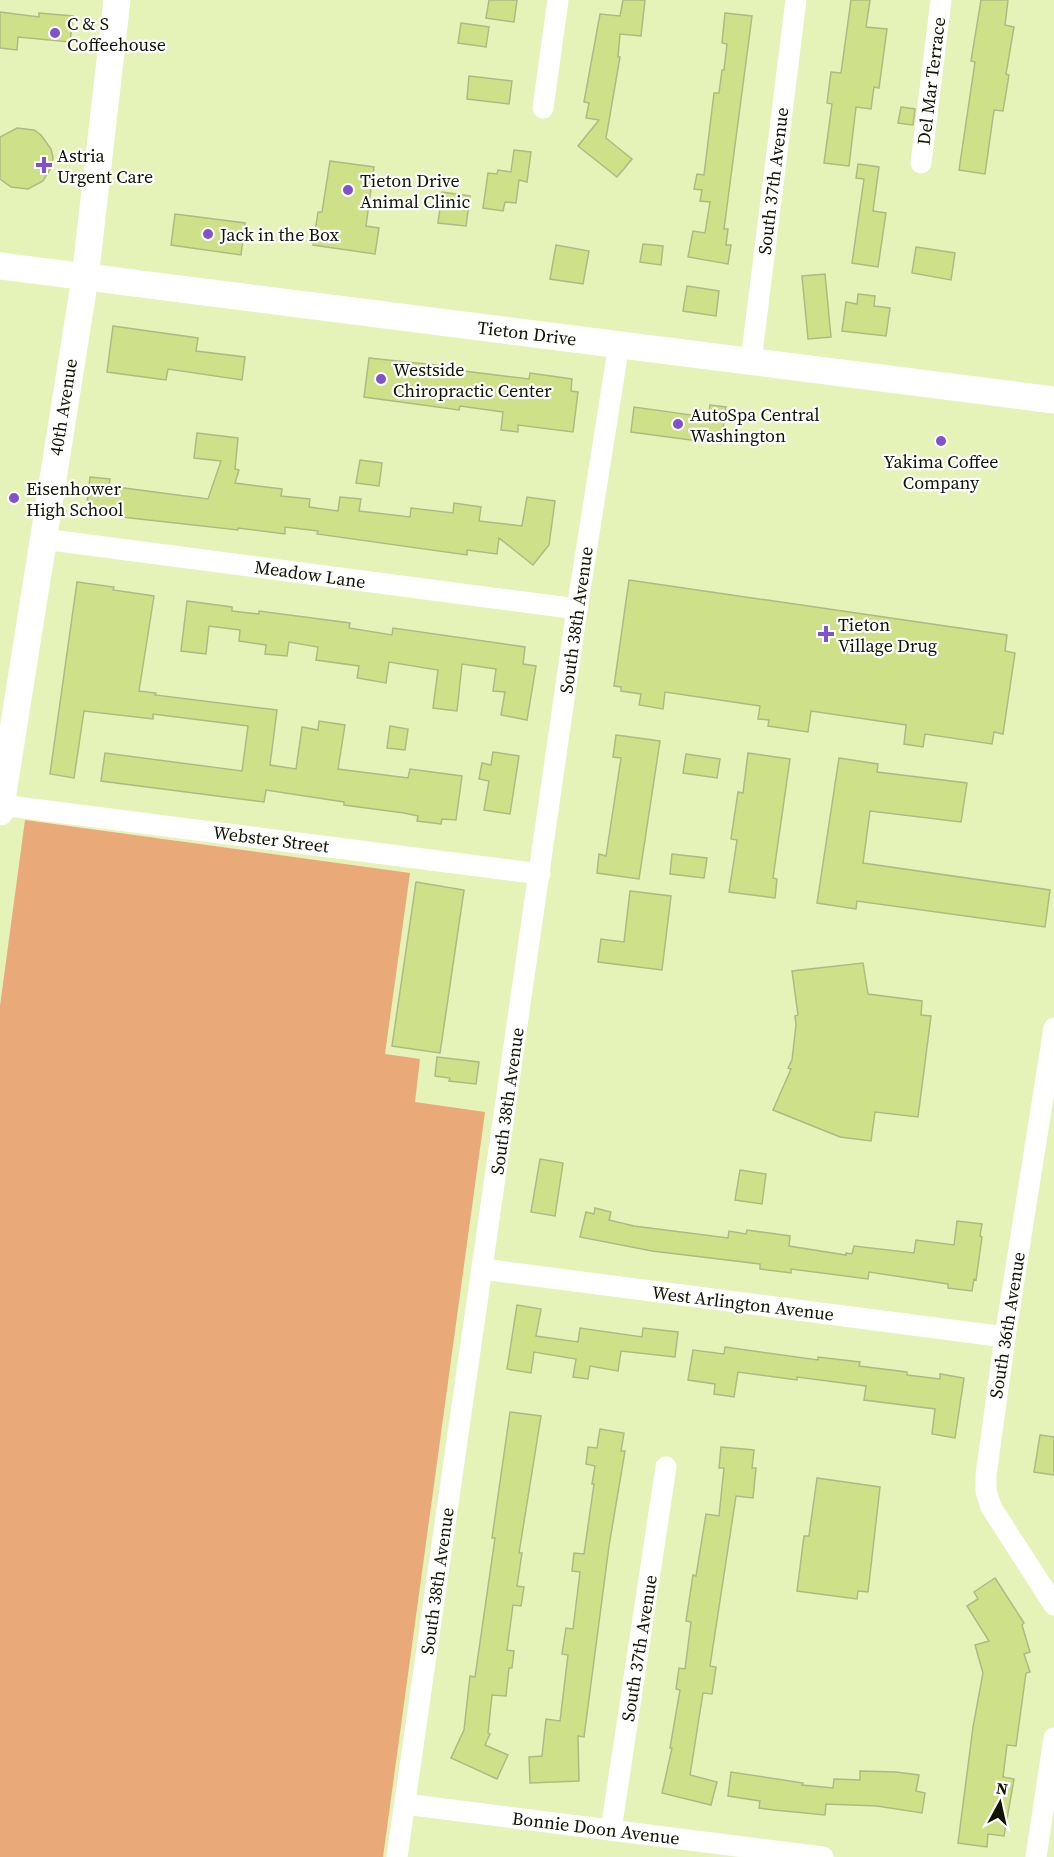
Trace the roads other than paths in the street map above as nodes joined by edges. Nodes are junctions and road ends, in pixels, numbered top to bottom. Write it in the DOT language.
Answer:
graph roads {
  1 [pos="117,0"];
  2 [pos="558,0"];
  3 [pos="795,0"];
  4 [pos="941,0"];
  5 [pos="543,108"];
  6 [pos="921,163"];
  7 [pos="0,266"];
  8 [pos="85,278"];
  9 [pos="619,344"];
  10 [pos="751,361"];
  11 [pos="1054,400"];
  12 [pos="43,539"];
  13 [pos="577,609"];
  14 [pos="0,808"];
  15 [pos="540,874"];
  16 [pos="1054,1028"];
  17 [pos="482,1269"];
  18 [pos="1005,1337"];
  19 [pos="666,1467"];
  20 [pos="1054,1605"];
  21 [pos="1054,1738"];
  22 [pos="405,1804"];
  23 [pos="611,1830"];
  24 [pos="397,1857"];
  25 [pos="823,1857"];
  26 [pos="1036,1857"];
  1 -- 8 [label="main road, 40th Avenue"];
  2 -- 5 [label="street"];
  3 -- 10 [label="street, South 37th Avenue"];
  4 -- 6 [label="street, Del Mar Terrace"];
  7 -- 8 [label="main road, Tieton Drive"];
  8 -- 9 [label="main road, Tieton Drive"];
  8 -- 12 [label="main road, 40th Avenue"];
  9 -- 10 [label="main road, Tieton Drive"];
  9 -- 13 [label="street, South 38th Avenue"];
  10 -- 11 [label="main road, Tieton Drive"];
  12 -- 13 [label="street, Meadow Lane"];
  12 -- 14 [label="main road, 40th Avenue"];
  13 -- 15 [label="street, South 38th Avenue"];
  14 -- 15 [label="street, Webster Street"];
  15 -- 17 [label="street, South 38th Avenue"];
  16 -- 18 [label="street, South 36th Avenue"];
  17 -- 18 [label="street, West Arlington Avenue"];
  17 -- 22 [label="street, South 38th Avenue"];
  18 -- 20 [label="street, South 36th Avenue"];
  19 -- 23 [label="street, South 37th Avenue"];
  21 -- 26 [label="street"];
  22 -- 23 [label="street, Bonnie Doon Avenue"];
  22 -- 24 [label="street, South 38th Avenue"];
  23 -- 25 [label="street, Bonnie Doon Avenue"];
}
